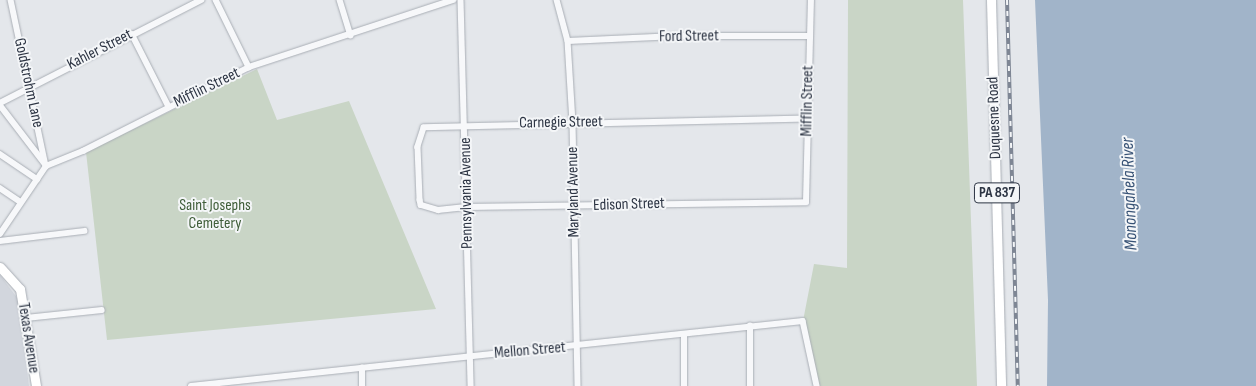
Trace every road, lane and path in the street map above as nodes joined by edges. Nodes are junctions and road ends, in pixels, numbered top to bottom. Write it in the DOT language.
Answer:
graph roads {
  1 [pos="11,0"];
  2 [pos="201,0"];
  3 [pos="216,0"];
  4 [pos="340,0"];
  5 [pos="453,0"];
  6 [pos="461,0"];
  7 [pos="557,0"];
  8 [pos="811,0"];
  9 [pos="991,0"];
  10 [pos="132,34"];
  11 [pos="351,35"];
  12 [pos="809,36"];
  13 [pos="568,41"];
  14 [pos="249,67"];
  15 [pos="27,87"];
  16 [pos="0,104"];
  17 [pos="169,107"];
  18 [pos="807,119"];
  19 [pos="573,123"];
  20 [pos="466,125"];
  21 [pos="0,154"];
  22 [pos="46,166"];
  23 [pos="37,179"];
  24 [pos="0,188"];
  25 [pos="21,202"];
  26 [pos="806,202"];
  27 [pos="468,206"];
  28 [pos="574,207"];
  29 [pos="452,209"];
  30 [pos="84,231"];
  31 [pos="0,234"];
  32 [pos="0,241"];
  33 [pos="0,268"];
  34 [pos="102,310"];
  35 [pos="26,318"];
  36 [pos="750,326"];
  37 [pos="684,336"];
  38 [pos="579,347"];
  39 [pos="472,356"];
  40 [pos="362,368"];
  41 [pos="255,384"];
  42 [pos="36,386"];
  43 [pos="191,386"];
  44 [pos="362,386"];
  45 [pos="471,386"];
  46 [pos="578,386"];
  47 [pos="684,386"];
  48 [pos="750,386"];
  49 [pos="817,386"];
  50 [pos="1001,386"];
  1 -- 15 [label="street, Goldstrohm Lane"];
  2 -- 10 [label="street, Kahler Street"];
  3 -- 14 [label="street"];
  4 -- 11 [label="street"];
  5 -- 11 [label="street, Mifflin Street"];
  6 -- 20 [label="street, Pennsylvania Avenue"];
  7 -- 13 [label="street, Maryland Avenue"];
  8 -- 12 [label="street, Mifflin Street"];
  9 -- 50 [label="main road, Duquesne Road / PA 837"];
  10 -- 15 [label="street, Kahler Street"];
  10 -- 17 [label="street"];
  11 -- 14 [label="street, Mifflin Street"];
  12 -- 13 [label="street, Ford Street"];
  12 -- 18 [label="street, Mifflin Street"];
  13 -- 19 [label="street, Maryland Avenue"];
  14 -- 17 [label="street, Mifflin Street"];
  15 -- 16 [label="street, Kahler Street"];
  15 -- 22 [label="street, Goldstrohm Lane"];
  16 -- 22 [label="street"];
  17 -- 22 [label="street, Mifflin Street"];
  18 -- 19 [label="street, Carnegie Street"];
  18 -- 26 [label="street, Mifflin Street"];
  19 -- 20 [label="street, Carnegie Street"];
  19 -- 28 [label="street, Maryland Avenue"];
  20 -- 27 [label="street, Pennsylvania Avenue"];
  20 -- 29 [label="street, Carnegie Street"];
  21 -- 23 [label="street"];
  22 -- 23 [label="street"];
  23 -- 25 [label="street"];
  24 -- 25 [label="street"];
  25 -- 31 [label="street"];
  26 -- 28 [label="street, Edison Street"];
  27 -- 28 [label="street, Edison Street"];
  27 -- 29 [label="street, Edison Street"];
  27 -- 39 [label="street, Pennsylvania Avenue"];
  28 -- 38 [label="street, Maryland Avenue"];
  30 -- 32 [label="street"];
  33 -- 35 [label="main road, Texas Avenue"];
  34 -- 35 [label="street"];
  35 -- 42 [label="main road, Texas Avenue"];
  36 -- 37 [label="street, Mellon Street"];
  36 -- 48 [label="street"];
  36 -- 49 [label="street, Mellon Street"];
  37 -- 38 [label="street, Mellon Street"];
  37 -- 47 [label="street"];
  38 -- 39 [label="street, Mellon Street"];
  38 -- 46 [label="street, Maryland Avenue"];
  39 -- 40 [label="street, Mellon Street"];
  39 -- 45 [label="street, Pennsylvania Avenue"];
  40 -- 41 [label="street, Mellon Street"];
  40 -- 44 [label="street"];
  41 -- 43 [label="street, Mellon Street"];
}
